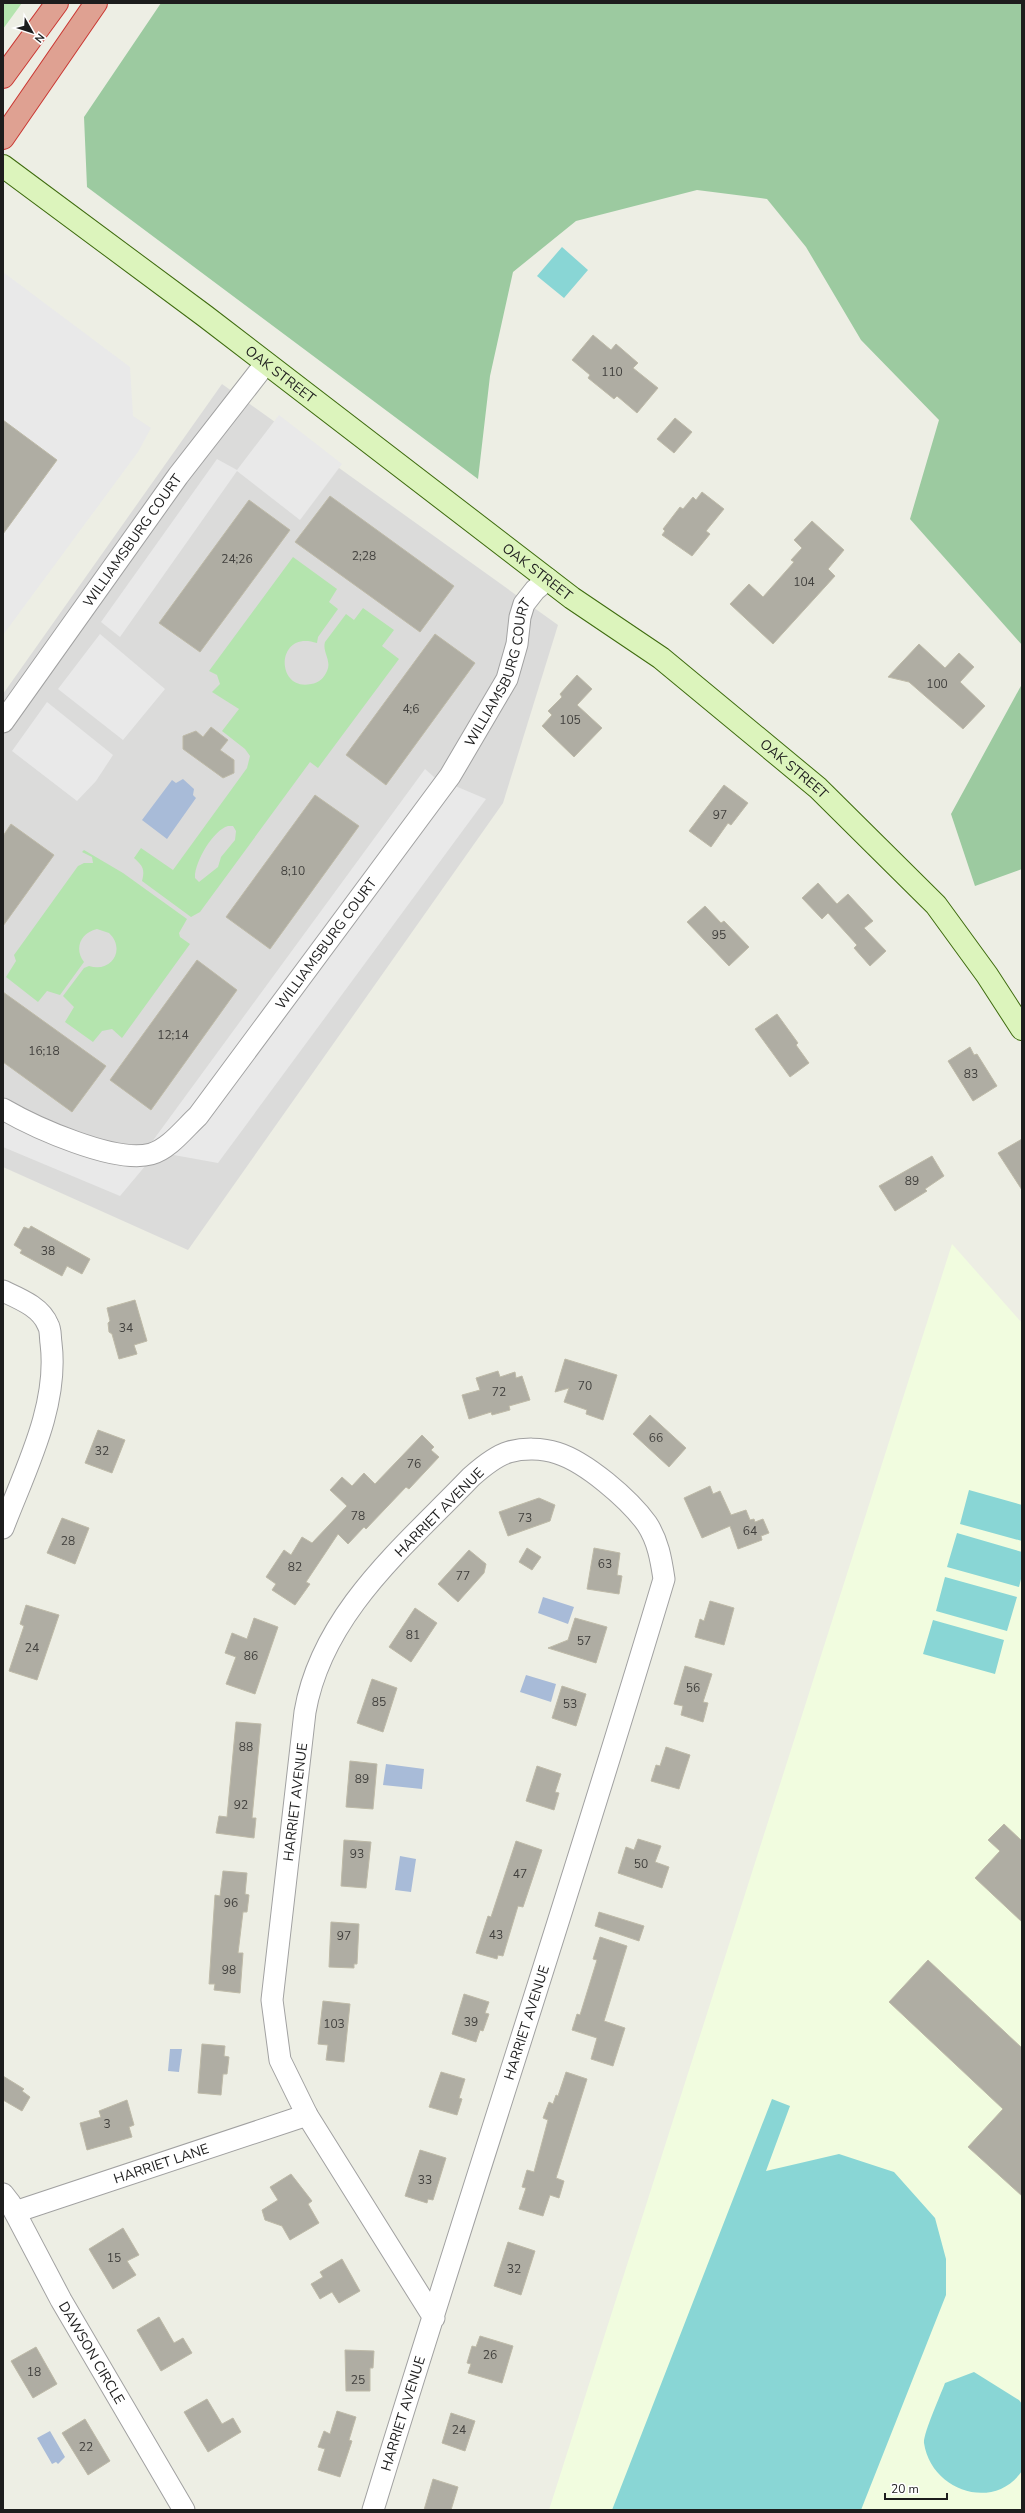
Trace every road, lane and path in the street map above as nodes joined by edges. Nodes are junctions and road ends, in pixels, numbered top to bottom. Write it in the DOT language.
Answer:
graph roads {
  1 [pos="57,3"];
  2 [pos="96,3"];
  3 [pos="3,77"];
  4 [pos="3,138"];
  5 [pos="3,166"];
  6 [pos="266,363"];
  7 [pos="548,579"];
  8 [pos="3,722"];
  9 [pos="1022,1029"];
  10 [pos="3,1109"];
  11 [pos="3,1291"];
  12 [pos="3,1528"];
  13 [pos="307,2115"];
  14 [pos="3,2194"];
  15 [pos="15,2212"];
  16 [pos="434,2318"];
  17 [pos="184,2510"];
  18 [pos="373,2510"];
  1 -- 3 [label="highway"];
  2 -- 4 [label="highway"];
  5 -- 6 [label="street, OAK STREET"];
  6 -- 7 [label="street, OAK STREET"];
  6 -- 8 [label="street, WILLIAMSBURG COURT"];
  7 -- 9 [label="street, OAK STREET"];
  7 -- 10 [label="street, WILLIAMSBURG COURT"];
  11 -- 12 [label="street"];
  13 -- 15 [label="street, HARRIET LANE"];
  13 -- 16 [label="street, HARRIET AVENUE"];
  13 -- 16 [label="street, HARRIET AVENUE"];
  14 -- 15 [label="street, DAWSON CIRCLE"];
  15 -- 17 [label="street, DAWSON CIRCLE"];
  16 -- 18 [label="street, HARRIET AVENUE"];
}
